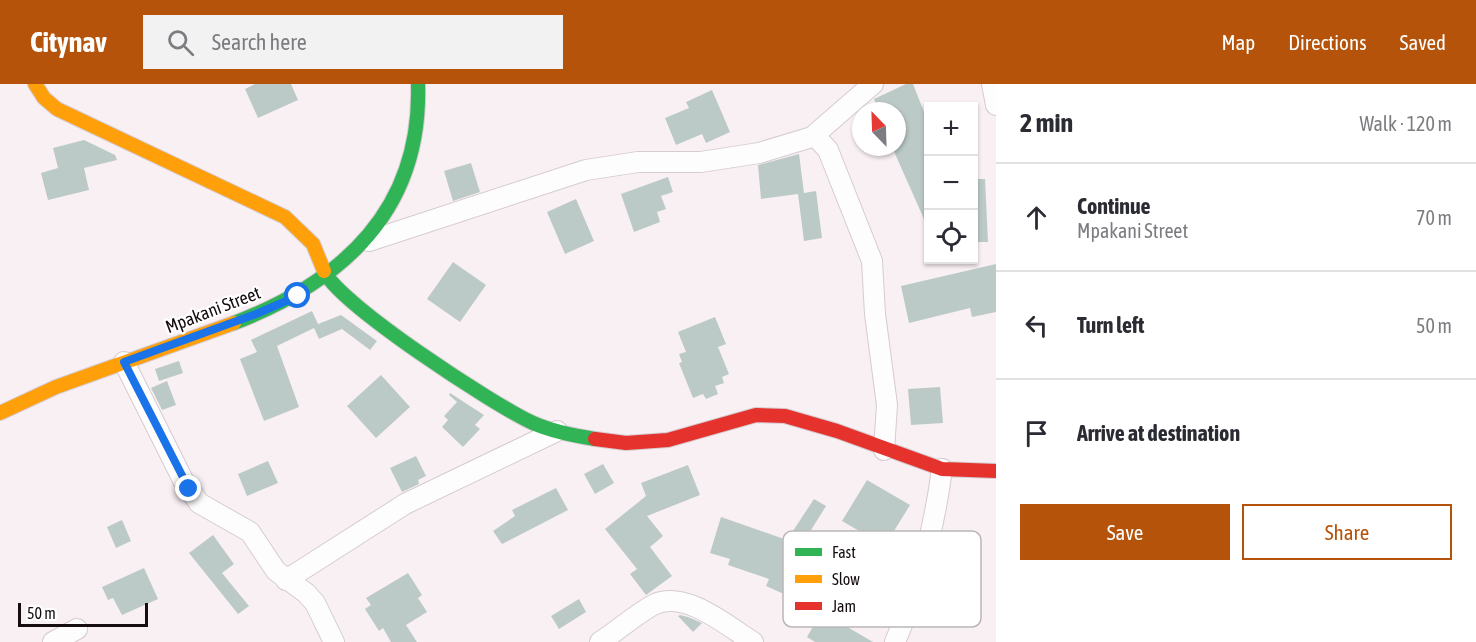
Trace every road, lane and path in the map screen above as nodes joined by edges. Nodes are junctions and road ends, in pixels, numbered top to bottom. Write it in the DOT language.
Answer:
graph roads {
  1 [pos="35,84"];
  2 [pos="418,84"];
  3 [pos="873,84"];
  4 [pos="992,84"];
  5 [pos="996,105"];
  6 [pos="812,137"];
  7 [pos="369,241"];
  8 [pos="327,277"];
  9 [pos="124,362"];
  10 [pos="0,413"];
  11 [pos="557,431"];
  12 [pos="884,450"];
  13 [pos="942,469"];
  14 [pos="996,471"];
  15 [pos="930,531"];
  16 [pos="286,580"];
  17 [pos="901,627"];
  18 [pos="77,629"];
  19 [pos="53,642"];
  20 [pos="334,642"];
  21 [pos="600,642"];
  22 [pos="753,642"];
  23 [pos="895,642"];
  1 -- 8 [label="street"];
  2 -- 7 [label="street, Mpakani Street"];
  3 -- 6 [label="street"];
  4 -- 5 [label="street"];
  6 -- 7 [label="street"];
  6 -- 12 [label="street"];
  7 -- 8 [label="street, Mpakani Street"];
  8 -- 9 [label="street, Mpakani Street"];
  8 -- 11 [label="street"];
  9 -- 10 [label="street, Mpakani Street"];
  9 -- 16 [label="street"];
  11 -- 12 [label="street"];
  11 -- 16 [label="street"];
  12 -- 13 [label="street"];
  13 -- 14 [label="street"];
  13 -- 15 [label="street"];
  16 -- 20 [label="street"];
  17 -- 23 [label="street"];
  18 -- 19 [label="street"];
  21 -- 22 [label="street"];
}
